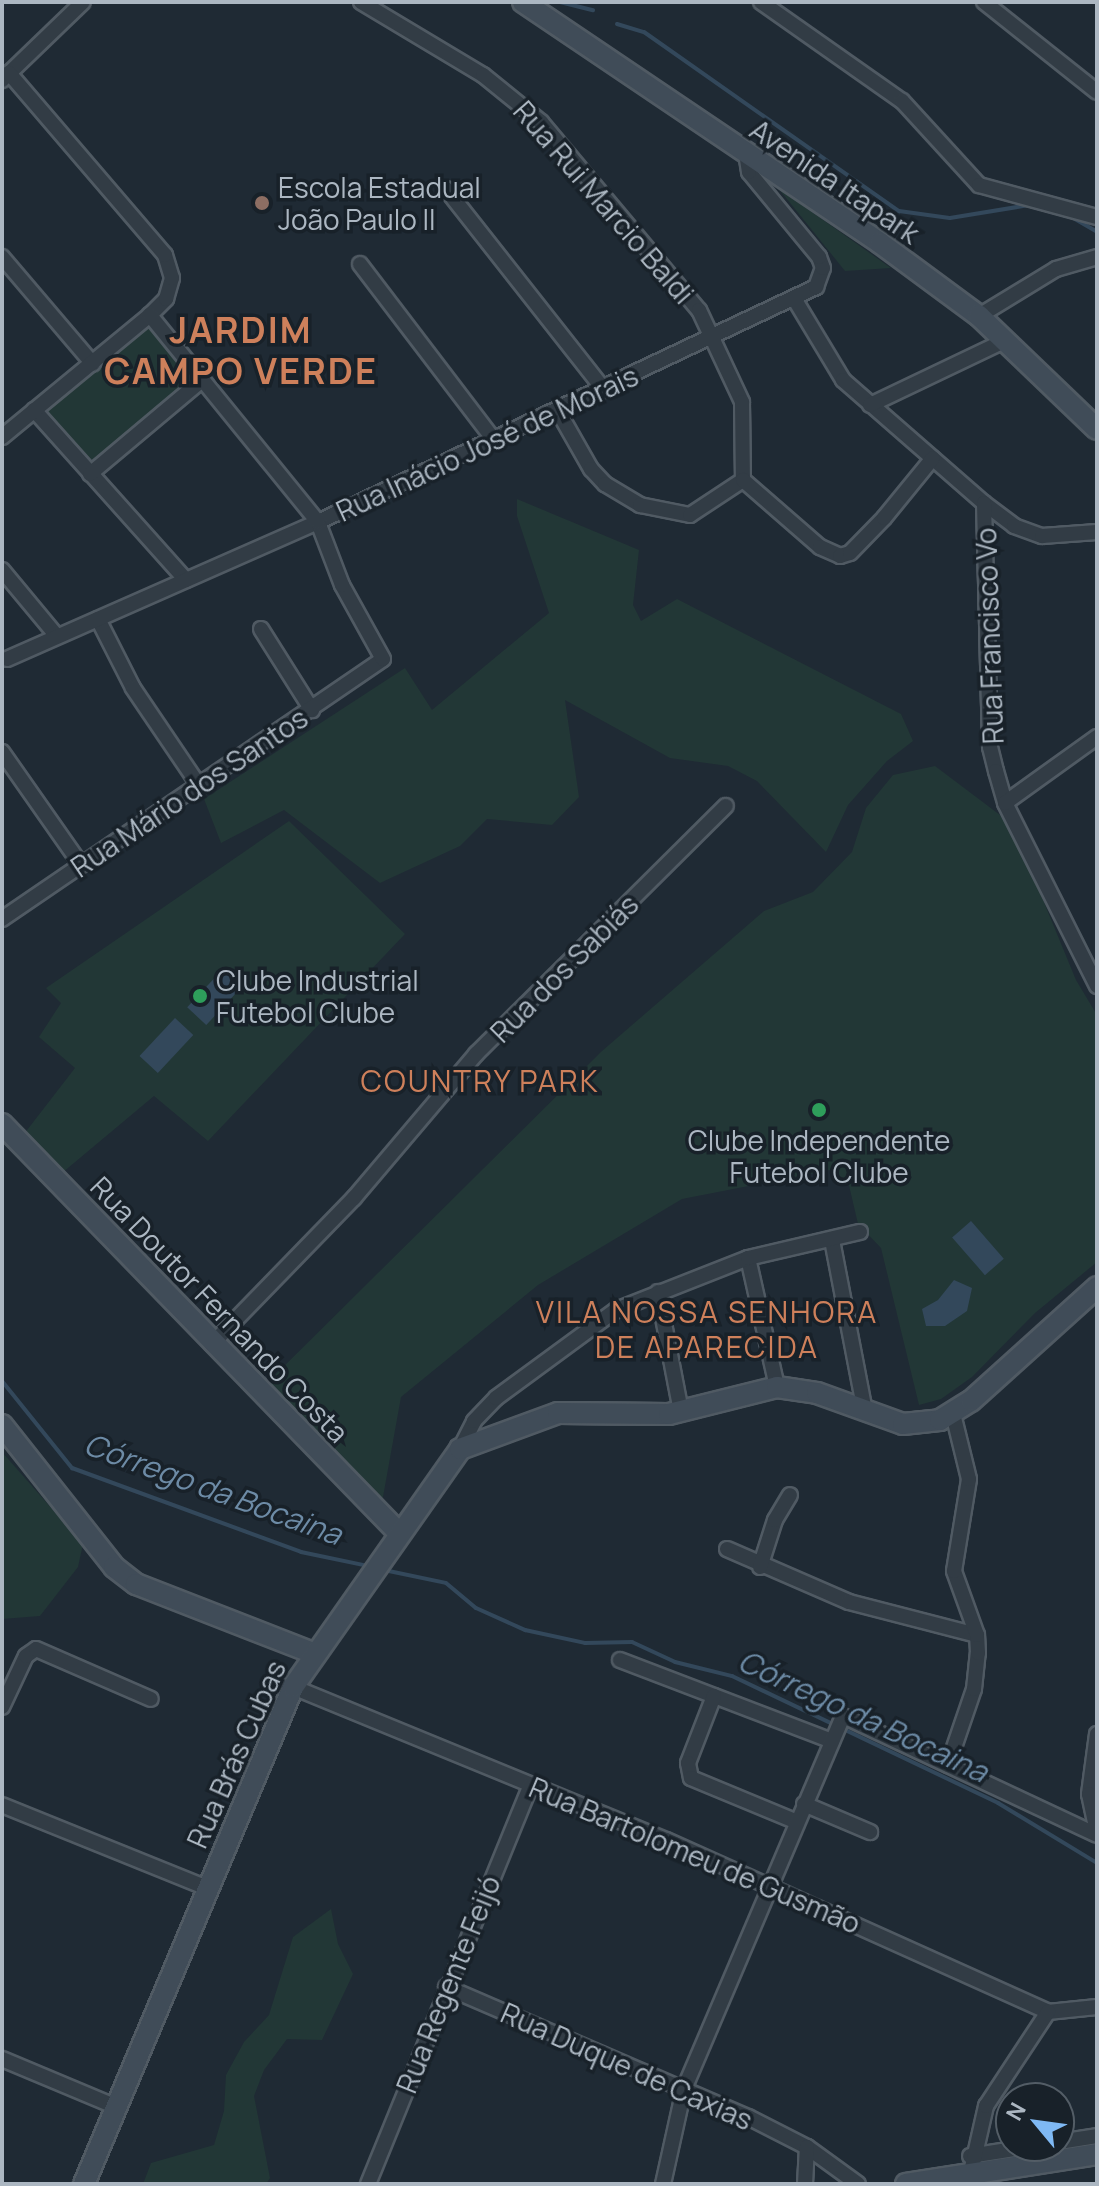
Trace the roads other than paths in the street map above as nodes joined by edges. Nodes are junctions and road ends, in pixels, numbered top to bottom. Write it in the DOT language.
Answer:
graph roads {
  1 [pos="83,2"];
  2 [pos="361,2"];
  3 [pos="523,2"];
  4 [pos="984,2"];
  5 [pos="770,5"];
  6 [pos="6,77"];
  7 [pos="1097,92"];
  8 [pos="746,154"];
  9 [pos="446,189"];
  10 [pos="1097,217"];
  11 [pos="2,257"];
  12 [pos="1097,257"];
  13 [pos="360,264"];
  14 [pos="795,300"];
  15 [pos="150,315"];
  16 [pos="979,316"];
  17 [pos="711,337"];
  18 [pos="1004,341"];
  19 [pos="93,364"];
  20 [pos="202,380"];
  21 [pos="604,390"];
  22 [pos="870,405"];
  23 [pos="34,410"];
  24 [pos="558,411"];
  25 [pos="1097,429"];
  26 [pos="2,437"];
  27 [pos="494,440"];
  28 [pos="933,458"];
  29 [pos="90,474"];
  30 [pos="743,480"];
  31 [pos="984,503"];
  32 [pos="318,522"];
  33 [pos="1097,532"];
  34 [pos="2,570"];
  35 [pos="186,580"];
  36 [pos="98,619"];
  37 [pos="261,629"];
  38 [pos="56,635"];
  39 [pos="7,659"];
  40 [pos="312,710"];
  41 [pos="1097,737"];
  42 [pos="2,752"];
  43 [pos="200,787"];
  44 [pos="1005,803"];
  45 [pos="726,806"];
  46 [pos="81,865"];
  47 [pos="2,919"];
  48 [pos="1097,986"];
  49 [pos="2,1124"];
  50 [pos="860,1232"];
  51 [pos="832,1240"];
  52 [pos="748,1258"];
  53 [pos="1097,1287"];
  54 [pos="658,1292"];
  55 [pos="212,1344"];
  56 [pos="777,1387"];
  57 [pos="681,1411"];
  58 [pos="865,1412"];
  59 [pos="953,1414"];
  60 [pos="2,1425"];
  61 [pos="460,1449"];
  62 [pos="790,1495"];
  63 [pos="396,1537"];
  64 [pos="727,1549"];
  65 [pos="760,1567"];
  66 [pos="977,1635"];
  67 [pos="313,1653"];
  68 [pos="620,1660"];
  69 [pos="293,1687"];
  70 [pos="714,1696"];
  71 [pos="4,1698"];
  72 [pos="151,1699"];
  73 [pos="1097,1734"];
  74 [pos="833,1738"];
  75 [pos="948,1765"];
  76 [pos="531,1785"];
  77 [pos="804,1804"];
  78 [pos="2,1805"];
  79 [pos="797,1822"];
  80 [pos="870,1832"];
  81 [pos="1097,1833"];
  82 [pos="771,1887"];
  83 [pos="207,1888"];
  84 [pos="446,1987"];
  85 [pos="1097,2007"];
  86 [pos="1048,2012"];
  87 [pos="2,2059"];
  88 [pos="684,2089"];
  89 [pos="117,2107"];
  90 [pos="1097,2136"];
  91 [pos="1075,2139"];
  92 [pos="807,2147"];
  93 [pos="1097,2154"];
  94 [pos="995,2157"];
  95 [pos="970,2164"];
  96 [pos="84,2184"];
  97 [pos="368,2184"];
  98 [pos="663,2184"];
  99 [pos="805,2184"];
  100 [pos="858,2184"];
  101 [pos="906,2184"];
  1 -- 6 [label="street"];
  2 -- 17 [label="street, Rua Rui Marcio Baldi"];
  3 -- 8 [label="street, Avenida Itapark"];
  4 -- 7 [label="street"];
  5 -- 10 [label="street"];
  6 -- 15 [label="street"];
  8 -- 14 [label="street, Rua Inácio José de Morais"];
  8 -- 16 [label="street, Avenida Itapark"];
  9 -- 21 [label="street"];
  11 -- 19 [label="street"];
  12 -- 16 [label="street"];
  13 -- 27 [label="street"];
  14 -- 17 [label="street, Rua Inácio José de Morais"];
  14 -- 22 [label="street"];
  15 -- 19 [label="street"];
  15 -- 20 [label="street"];
  16 -- 18 [label="street, Avenida Itapark"];
  17 -- 21 [label="street, Rua Inácio José de Morais"];
  17 -- 30 [label="street, Rua Rui Marcio Baldi"];
  18 -- 22 [label="street"];
  18 -- 25 [label="street, Avenida Itapark"];
  19 -- 23 [label="street"];
  20 -- 29 [label="street"];
  20 -- 32 [label="street"];
  21 -- 24 [label="street, Rua Inácio José de Morais"];
  22 -- 28 [label="street"];
  23 -- 26 [label="street"];
  23 -- 29 [label="street"];
  24 -- 27 [label="street, Rua Inácio José de Morais"];
  24 -- 30 [label="street"];
  27 -- 32 [label="street, Rua Inácio José de Morais"];
  28 -- 30 [label="street"];
  28 -- 31 [label="street"];
  29 -- 35 [label="street"];
  31 -- 33 [label="street"];
  31 -- 44 [label="street, Rua Francisco Vo"];
  32 -- 35 [label="street, Rua Inácio José de Morais"];
  32 -- 40 [label="street, Rua Mário dos Santos"];
  34 -- 38 [label="street"];
  35 -- 36 [label="street, Rua Inácio José de Morais"];
  36 -- 38 [label="street, Rua Inácio José de Morais"];
  36 -- 43 [label="street"];
  37 -- 40 [label="street"];
  38 -- 39 [label="street, Rua Inácio José de Morais"];
  40 -- 43 [label="street, Rua Mário dos Santos"];
  41 -- 44 [label="street"];
  42 -- 46 [label="street"];
  43 -- 46 [label="street, Rua Mário dos Santos"];
  44 -- 48 [label="street, Rua Francisco Vo"];
  45 -- 55 [label="street, Rua dos Sabiás"];
  46 -- 47 [label="street, Rua Mário dos Santos"];
  49 -- 55 [label="street, Rua Doutor Fernando Costa"];
  50 -- 51 [label="street"];
  51 -- 52 [label="street"];
  51 -- 58 [label="street"];
  52 -- 54 [label="street"];
  52 -- 56 [label="street"];
  53 -- 59 [label="street"];
  54 -- 57 [label="street"];
  54 -- 61 [label="street"];
  55 -- 63 [label="street, Rua Doutor Fernando Costa"];
  56 -- 57 [label="street"];
  56 -- 58 [label="street"];
  57 -- 61 [label="street"];
  58 -- 59 [label="street"];
  59 -- 66 [label="street"];
  60 -- 67 [label="street"];
  61 -- 63 [label="street, Rua Brás Cubas"];
  62 -- 65 [label="street"];
  63 -- 67 [label="street, Rua Brás Cubas"];
  64 -- 65 [label="street"];
  65 -- 66 [label="street"];
  66 -- 75 [label="street"];
  67 -- 69 [label="street, Rua Brás Cubas"];
  68 -- 70 [label="street"];
  69 -- 76 [label="street, Rua Bartolomeu de Gusmão"];
  69 -- 83 [label="street, Rua Brás Cubas"];
  70 -- 74 [label="street"];
  70 -- 79 [label="street"];
  71 -- 72 [label="street"];
  73 -- 81 [label="street"];
  74 -- 75 [label="street"];
  74 -- 77 [label="street"];
  75 -- 81 [label="street"];
  76 -- 82 [label="street, Rua Bartolomeu de Gusmão"];
  76 -- 84 [label="street, Rua Regente Feijó"];
  77 -- 79 [label="street"];
  77 -- 80 [label="street"];
  78 -- 83 [label="street"];
  79 -- 82 [label="street"];
  82 -- 86 [label="street, Rua Bartolomeu de Gusmão"];
  82 -- 88 [label="street"];
  83 -- 89 [label="street, Rua Brás Cubas"];
  84 -- 88 [label="street, Rua Duque de Caxias"];
  84 -- 97 [label="street, Rua Regente Feijó"];
  85 -- 86 [label="street"];
  86 -- 95 [label="street"];
  87 -- 89 [label="street"];
  88 -- 92 [label="street, Rua Duque de Caxias"];
  88 -- 98 [label="street"];
  89 -- 96 [label="street, Rua Brás Cubas"];
  90 -- 91 [label="street"];
  92 -- 99 [label="street"];
  92 -- 100 [label="street, Rua Duque de Caxias"];
  93 -- 95 [label="street"];
  94 -- 95 [label="street"];
  95 -- 101 [label="street"];
}
